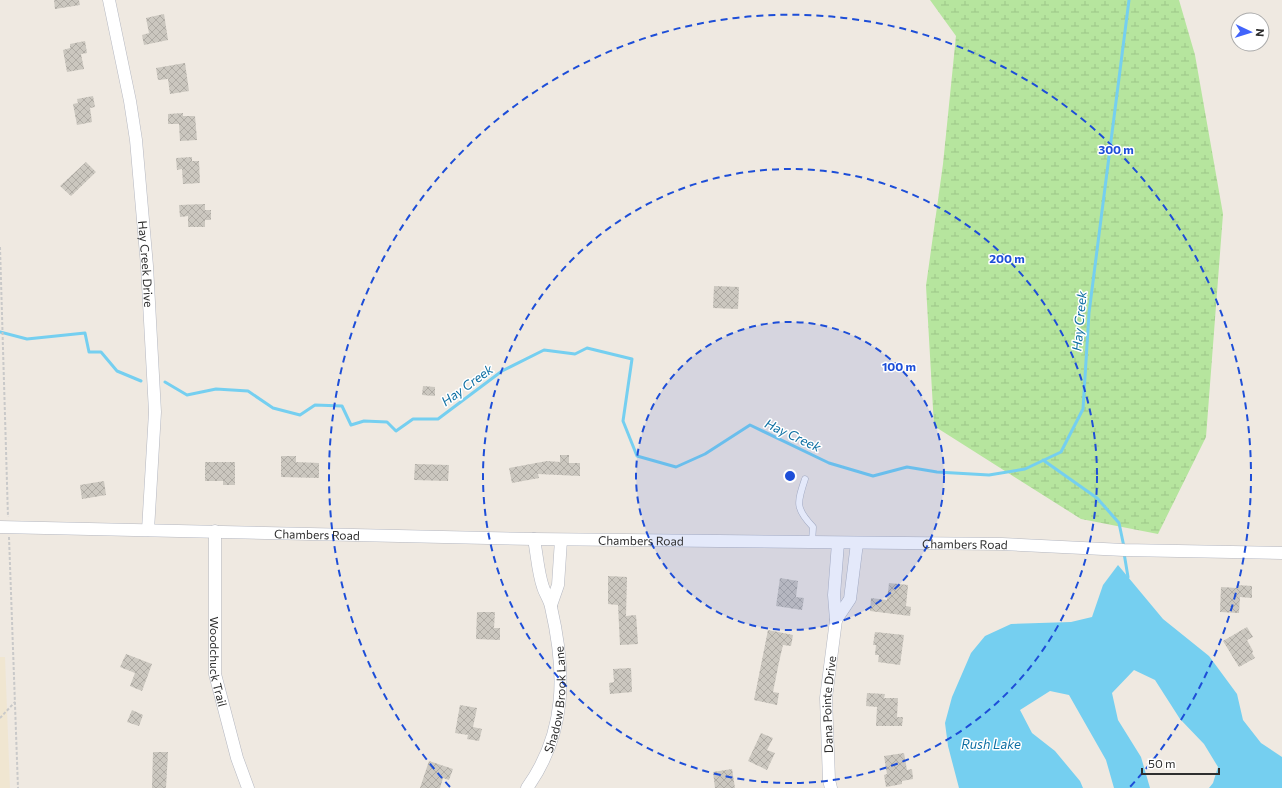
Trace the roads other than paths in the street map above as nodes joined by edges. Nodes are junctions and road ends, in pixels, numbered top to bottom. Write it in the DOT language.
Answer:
graph roads {
  1 [pos="109,0"];
  2 [pos="805,479"];
  3 [pos="4,527"];
  4 [pos="148,530"];
  5 [pos="215,531"];
  6 [pos="534,539"];
  7 [pos="561,540"];
  8 [pos="812,542"];
  9 [pos="838,543"];
  10 [pos="857,543"];
  11 [pos="1282,553"];
  12 [pos="551,605"];
  13 [pos="836,620"];
  14 [pos="248,788"];
  15 [pos="527,788"];
  16 [pos="831,788"];
  1 -- 4 [label="street, Hay Creek Drive"];
  2 -- 8 [label="lane"];
  3 -- 4 [label="street, Chambers Road"];
  4 -- 5 [label="street, Chambers Road"];
  5 -- 6 [label="street, Chambers Road"];
  5 -- 14 [label="street, Woodchuck Trail"];
  6 -- 7 [label="street, Chambers Road"];
  6 -- 12 [label="street, Shadow Brook Lane"];
  7 -- 8 [label="street, Chambers Road"];
  7 -- 12 [label="street, Shadow Brook Lane"];
  8 -- 9 [label="street, Chambers Road"];
  9 -- 10 [label="street, Chambers Road"];
  9 -- 13 [label="street, Dana Pointe Drive"];
  10 -- 11 [label="street, Chambers Road"];
  10 -- 13 [label="street, Dana Pointe Drive"];
  12 -- 15 [label="street, Shadow Brook Lane"];
  13 -- 16 [label="street, Dana Pointe Drive"];
}
